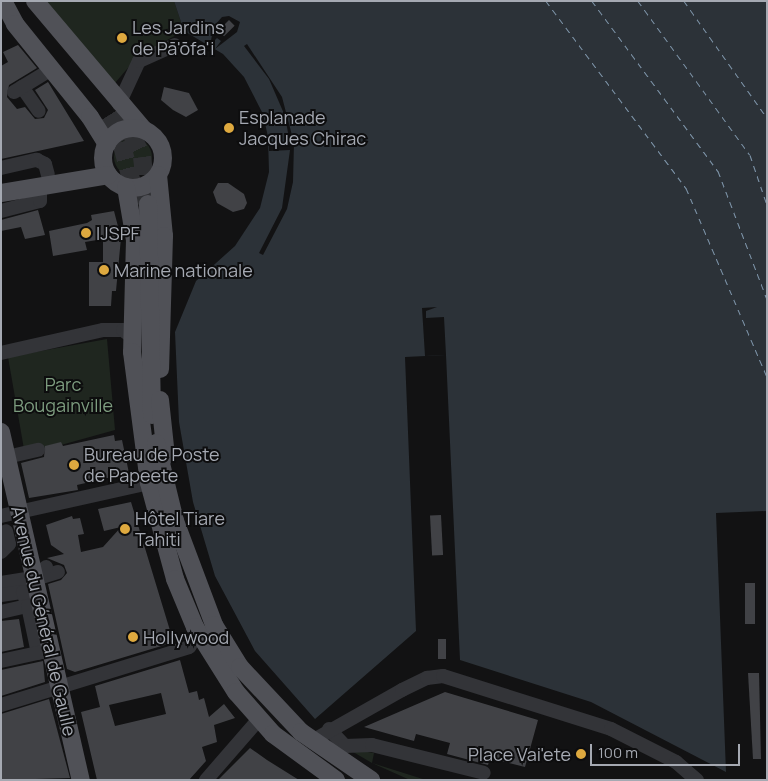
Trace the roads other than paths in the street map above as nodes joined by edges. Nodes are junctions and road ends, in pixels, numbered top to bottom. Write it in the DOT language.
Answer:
graph roads {
  1 [pos="3,1"];
  2 [pos="11,1"];
  3 [pos="26,1"];
  4 [pos="35,1"];
  5 [pos="8,24"];
  6 [pos="175,45"];
  7 [pos="50,70"];
  8 [pos="39,111"];
  9 [pos="113,111"];
  10 [pos="144,130"];
  11 [pos="105,150"];
  12 [pos="1,168"];
  13 [pos="108,174"];
  14 [pos="158,175"];
  15 [pos="44,180"];
  16 [pos="1,184"];
  17 [pos="126,187"];
  18 [pos="1,193"];
  19 [pos="1,211"];
  20 [pos="132,337"];
  21 [pos="1,353"];
  22 [pos="142,426"];
  23 [pos="1,432"];
  24 [pos="38,450"];
  25 [pos="7,457"];
  26 [pos="6,476"];
  27 [pos="150,483"];
  28 [pos="1,516"];
  29 [pos="175,521"];
  30 [pos="12,526"];
  31 [pos="1,552"];
  32 [pos="41,570"];
  33 [pos="1,583"];
  34 [pos="1,594"];
  35 [pos="28,606"];
  36 [pos="1,612"];
  37 [pos="194,640"];
  38 [pos="44,648"];
  39 [pos="1,661"];
  40 [pos="58,687"];
  41 [pos="1,705"];
  42 [pos="259,719"];
  43 [pos="332,733"];
  44 [pos="361,738"];
  45 [pos="312,741"];
  46 [pos="484,773"];
  47 [pos="328,778"];
  48 [pos="80,780"];
  49 [pos="206,780"];
  50 [pos="371,780"];
  51 [pos="697,780"];
  1 -- 5 [label="main road"];
  2 -- 9 [label="main road"];
  3 -- 9 [label="main road"];
  4 -- 9 [label="main road"];
  5 -- 7 [label="main road"];
  6 -- 9 [label="street"];
  7 -- 8 [label="street"];
  7 -- 11 [label="main road"];
  9 -- 10 [label="main road"];
  10 -- 11 [label="main road"];
  10 -- 14 [label="main road"];
  11 -- 13 [label="main road"];
  11 -- 15 [label="main road"];
  12 -- 15 [label="street"];
  13 -- 15 [label="main road"];
  13 -- 17 [label="main road"];
  14 -- 17 [label="main road"];
  14 -- 29 [label="main road"];
  15 -- 16 [label="main road"];
  15 -- 18 [label="main road"];
  15 -- 19 [label="street"];
  17 -- 20 [label="main road"];
  20 -- 21 [label="street"];
  20 -- 22 [label="main road"];
  22 -- 27 [label="main road"];
  22 -- 29 [label="main road"];
  23 -- 25 [label="main road, Avenue du Général de Gaulle"];
  24 -- 25 [label="street"];
  25 -- 26 [label="main road, Avenue du Général de Gaulle"];
  26 -- 30 [label="main road, Avenue du Général de Gaulle"];
  27 -- 30 [label="street"];
  27 -- 37 [label="main road"];
  28 -- 30 [label="street"];
  29 -- 45 [label="main road"];
  30 -- 31 [label="street"];
  30 -- 32 [label="main road, Avenue du Général de Gaulle"];
  32 -- 33 [label="street"];
  32 -- 38 [label="main road, Avenue du Général de Gaulle"];
  34 -- 35 [label="street"];
  35 -- 36 [label="street"];
  35 -- 38 [label="street"];
  37 -- 40 [label="street"];
  37 -- 42 [label="main road"];
  38 -- 39 [label="street"];
  38 -- 40 [label="main road, Avenue du Général de Gaulle"];
  40 -- 41 [label="street"];
  40 -- 48 [label="main road, Avenue du Général de Gaulle"];
  42 -- 47 [label="main road"];
  42 -- 49 [label="street"];
  43 -- 44 [label="street"];
  43 -- 45 [label="street"];
  43 -- 46 [label="street"];
  43 -- 51 [label="street"];
  45 -- 50 [label="main road"];
}
